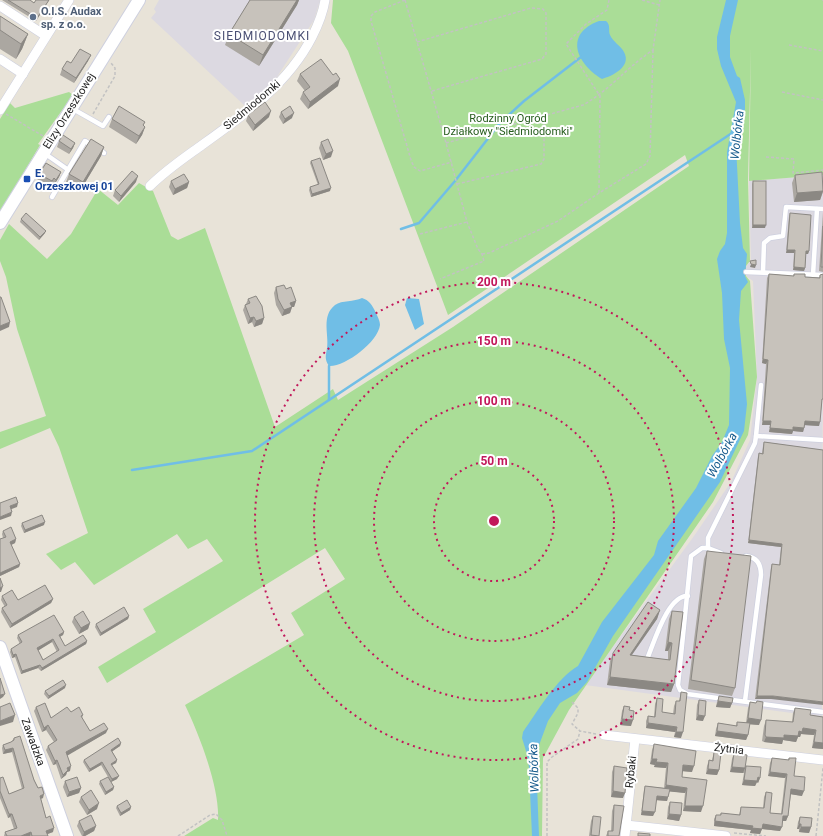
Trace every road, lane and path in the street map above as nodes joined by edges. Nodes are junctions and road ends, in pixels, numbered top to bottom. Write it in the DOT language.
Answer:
graph roads {
  1 [pos="69,0"];
  2 [pos="325,0"];
  3 [pos="405,0"];
  4 [pos="609,0"];
  5 [pos="642,0"];
  6 [pos="660,0"];
  7 [pos="137,1"];
  8 [pos="659,4"];
  9 [pos="0,6"];
  10 [pos="46,36"];
  11 [pos="417,42"];
  12 [pos="789,45"];
  13 [pos="653,50"];
  14 [pos="823,51"];
  15 [pos="104,56"];
  16 [pos="0,59"];
  17 [pos="23,74"];
  18 [pos="432,91"];
  19 [pos="782,92"];
  20 [pos="600,96"];
  21 [pos="823,100"];
  22 [pos="72,108"];
  23 [pos="0,110"];
  24 [pos="544,115"];
  25 [pos="85,116"];
  26 [pos="109,117"];
  27 [pos="44,136"];
  28 [pos="446,143"];
  29 [pos="43,153"];
  30 [pos="104,153"];
  31 [pos="766,157"];
  32 [pos="452,162"];
  33 [pos="67,169"];
  34 [pos="823,170"];
  35 [pos="457,184"];
  36 [pos="150,186"];
  37 [pos="599,193"];
  38 [pos="52,197"];
  39 [pos="817,208"];
  40 [pos="823,209"];
  41 [pos="467,222"];
  42 [pos="0,223"];
  43 [pos="420,234"];
  44 [pos="482,254"];
  45 [pos="746,272"];
  46 [pos="763,272"];
  47 [pos="813,275"];
  48 [pos="823,275"];
  49 [pos="440,279"];
  50 [pos="761,385"];
  51 [pos="756,436"];
  52 [pos="823,440"];
  53 [pos="708,548"];
  54 [pos="726,554"];
  55 [pos="741,555"];
  56 [pos="688,596"];
  57 [pos="0,647"];
  58 [pos="647,659"];
  59 [pos="745,701"];
  60 [pos="572,702"];
  61 [pos="823,712"];
  62 [pos="580,732"];
  63 [pos="604,735"];
  64 [pos="635,738"];
  65 [pos="823,760"];
  66 [pos="823,768"];
  67 [pos="626,825"];
  68 [pos="726,834"];
  69 [pos="67,836"];
  70 [pos="178,836"];
  71 [pos="226,836"];
  72 [pos="547,836"];
  73 [pos="624,836"];
  74 [pos="766,836"];
  75 [pos="816,836"];
  1 -- 10 [label="street"];
  2 -- 36 [label="street, Siedmiodomki"];
  3 -- 11 [label="path"];
  3 -- 32 [label="path"];
  4 -- 20 [label="path"];
  5 -- 8 [label="path"];
  6 -- 8 [label="path"];
  7 -- 15 [label="street, Elizy Orzeszkowej"];
  8 -- 13 [label="path"];
  9 -- 10 [label="street"];
  10 -- 17 [label="street"];
  11 -- 18 [label="path"];
  11 -- 18 [label="path"];
  12 -- 14 [label="path"];
  13 -- 20 [label="path"];
  13 -- 37 [label="path"];
  15 -- 22 [label="street, Elizy Orzeszkowej"];
  15 -- 25 [label="path"];
  16 -- 17 [label="street"];
  17 -- 23 [label="street"];
  18 -- 28 [label="path"];
  19 -- 21 [label="path"];
  20 -- 24 [label="path"];
  20 -- 37 [label="path"];
  22 -- 25 [label="lane"];
  22 -- 29 [label="street, Elizy Orzeszkowej"];
  23 -- 27 [label="path"];
  24 -- 28 [label="path"];
  24 -- 35 [label="path"];
  25 -- 26 [label="lane"];
  28 -- 32 [label="path"];
  29 -- 33 [label="lane"];
  29 -- 42 [label="street, Elizy Orzeszkowej"];
  30 -- 33 [label="lane"];
  31 -- 34 [label="path"];
  32 -- 35 [label="path"];
  33 -- 38 [label="lane"];
  35 -- 41 [label="path"];
  37 -- 44 [label="path"];
  39 -- 40 [label="lane"];
  39 -- 46 [label="lane"];
  39 -- 47 [label="lane"];
  41 -- 43 [label="path"];
  41 -- 44 [label="path"];
  44 -- 49 [label="path"];
  45 -- 46 [label="lane"];
  46 -- 47 [label="lane"];
  47 -- 48 [label="lane"];
  50 -- 51 [label="lane"];
  51 -- 52 [label="lane"];
  51 -- 53 [label="lane"];
  53 -- 54 [label="lane"];
  53 -- 56 [label="lane"];
  55 -- 59 [label="lane"];
  56 -- 58 [label="lane"];
  56 -- 59 [label="lane"];
  57 -- 69 [label="street, Zawadzka"];
  59 -- 61 [label="lane"];
  60 -- 62 [label="path"];
  62 -- 63 [label="path"];
  62 -- 72 [label="path"];
  63 -- 64 [label="street"];
  64 -- 65 [label="street, Żytnia"];
  64 -- 67 [label="street, Rybaki"];
  66 -- 75 [label="path"];
  67 -- 68 [label="street"];
  67 -- 73 [label="street, Rybaki"];
  68 -- 74 [label="path"];
  70 -- 71 [label="path"];
}
